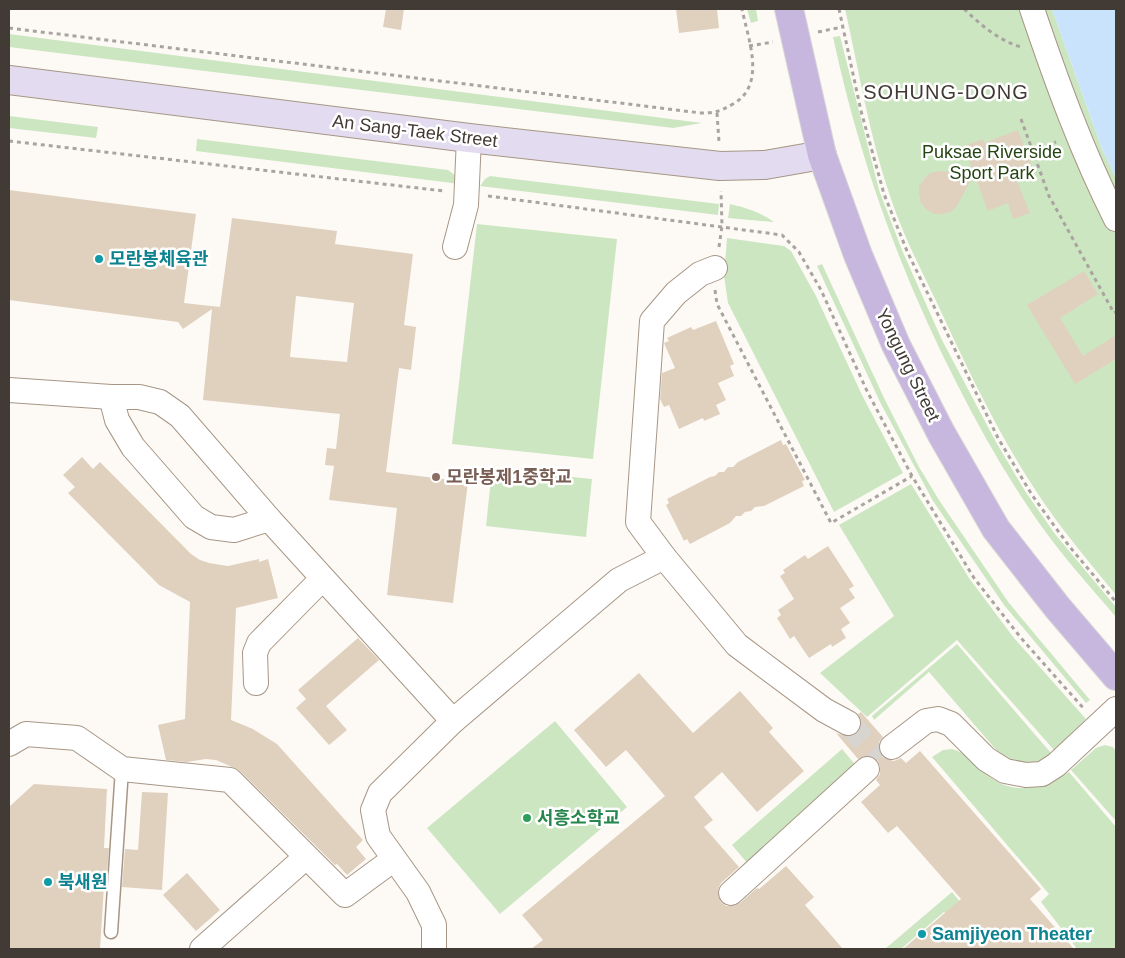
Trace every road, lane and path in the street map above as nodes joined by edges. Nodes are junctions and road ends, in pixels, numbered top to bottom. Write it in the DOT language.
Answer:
graph roads {
  1 [pos="742,9"];
  2 [pos="789,9"];
  3 [pos="839,9"];
  4 [pos="964,9"];
  5 [pos="1032,9"];
  6 [pos="9,28"];
  7 [pos="1046,50"];
  8 [pos="9,80"];
  9 [pos="718,113"];
  10 [pos="1021,119"];
  11 [pos="469,138"];
  12 [pos="822,155"];
  13 [pos="720,166"];
  14 [pos="1116,219"];
  15 [pos="455,247"];
  16 [pos="716,268"];
  17 [pos="1116,312"];
  18 [pos="9,390"];
  19 [pos="111,397"];
  20 [pos="912,476"];
  21 [pos="269,519"];
  22 [pos="664,557"];
  23 [pos="322,579"];
  24 [pos="1116,602"];
  25 [pos="1116,676"];
  26 [pos="256,683"];
  27 [pos="1116,709"];
  28 [pos="453,721"];
  29 [pos="848,723"];
  30 [pos="9,744"];
  31 [pos="892,747"];
  32 [pos="122,768"];
  33 [pos="867,769"];
  34 [pos="306,857"];
  35 [pos="394,859"];
  36 [pos="731,893"];
  37 [pos="111,932"];
  38 [pos="202,949"];
  39 [pos="434,949"];
  1 -- 9 [label="path"];
  2 -- 12 [label="main road, Yongung Street"];
  3 -- 24 [label="path"];
  4 -- 7 [label="path"];
  5 -- 7 [label="street"];
  6 -- 9 [label="path"];
  7 -- 14 [label="street"];
  8 -- 11 [label="main road, An Sang-Taek Street"];
  9 -- 13 [label="path"];
  10 -- 17 [label="path"];
  11 -- 13 [label="main road, An Sang-Taek Street"];
  11 -- 15 [label="street"];
  12 -- 13 [label="main road, An Sang-Taek Street"];
  12 -- 25 [label="main road, Yongung Street"];
  13 -- 16 [label="path"];
  16 -- 20 [label="path"];
  16 -- 22 [label="street"];
  18 -- 19 [label="street"];
  19 -- 21 [label="street"];
  19 -- 21 [label="street"];
  21 -- 23 [label="street"];
  22 -- 28 [label="street"];
  22 -- 29 [label="street"];
  23 -- 26 [label="street"];
  23 -- 28 [label="street"];
  27 -- 31 [label="street"];
  28 -- 35 [label="street"];
  30 -- 32 [label="street"];
  32 -- 34 [label="street"];
  32 -- 37 [label="lane"];
  33 -- 36 [label="street"];
  34 -- 35 [label="street"];
  34 -- 38 [label="street"];
  35 -- 39 [label="street"];
}
